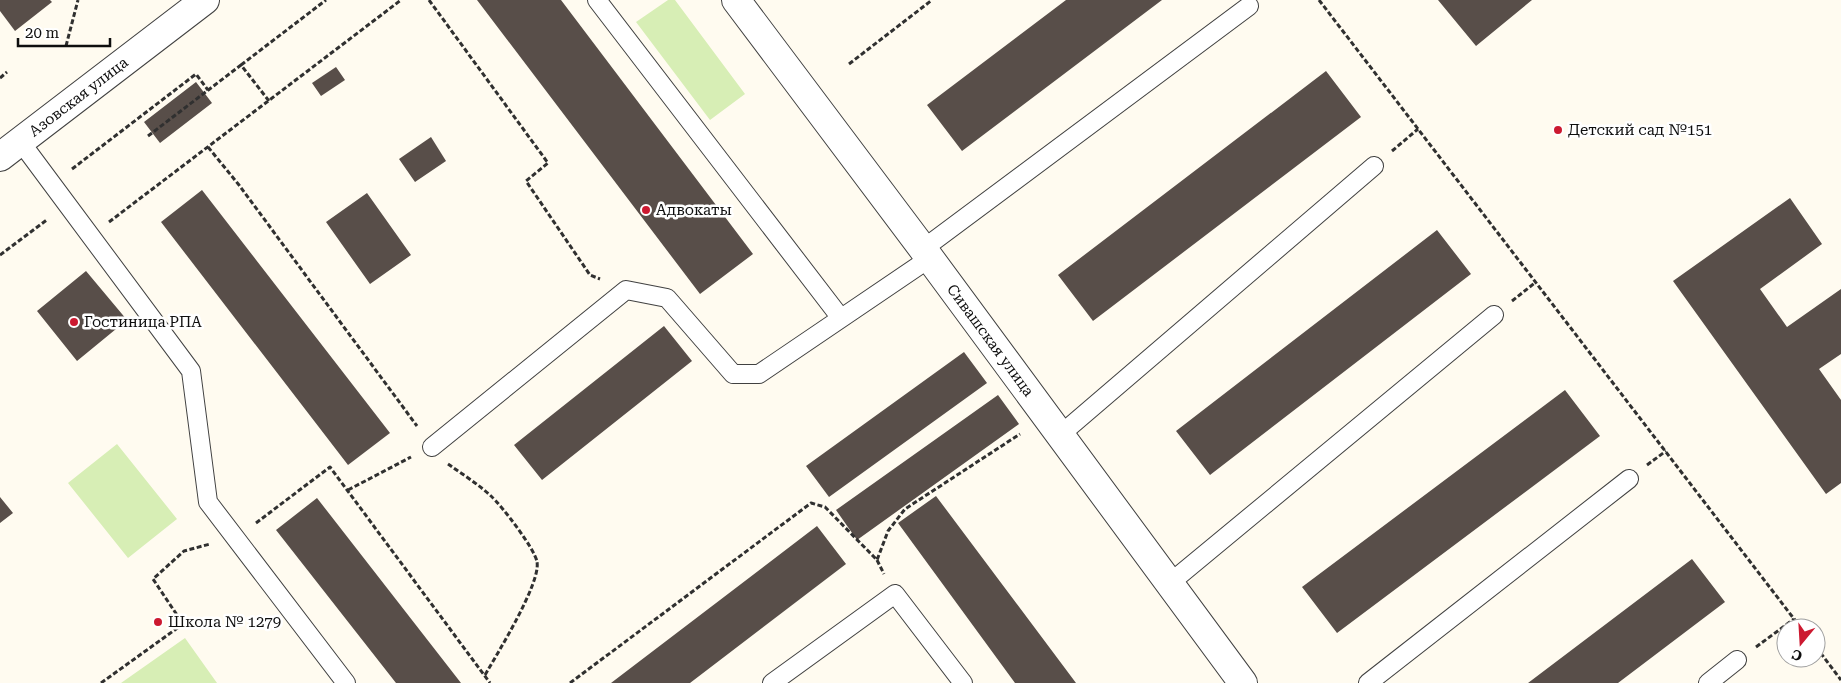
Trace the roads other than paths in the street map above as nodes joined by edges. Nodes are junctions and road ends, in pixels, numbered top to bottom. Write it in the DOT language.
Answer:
graph roads {
  1 [pos="205,0"];
  2 [pos="597,0"];
  3 [pos="739,1"];
  4 [pos="1249,6"];
  5 [pos="10,149"];
  6 [pos="1374,166"];
  7 [pos="926,254"];
  8 [pos="1494,315"];
  9 [pos="840,317"];
  10 [pos="1060,435"];
  11 [pos="432,446"];
  12 [pos="1629,479"];
  13 [pos="1170,583"];
  14 [pos="1737,660"];
  15 [pos="346,683"];
  16 [pos="772,683"];
  17 [pos="963,683"];
  18 [pos="1243,683"];
  19 [pos="1368,683"];
  20 [pos="1708,683"];
  1 -- 5 [label="street, Азовская улица"];
  2 -- 9 [label="lane"];
  3 -- 7 [label="street, Сивашская улица"];
  4 -- 7 [label="lane"];
  5 -- 15 [label="lane"];
  6 -- 10 [label="lane"];
  7 -- 9 [label="lane"];
  7 -- 10 [label="street, Сивашская улица"];
  8 -- 13 [label="lane"];
  9 -- 11 [label="lane"];
  10 -- 13 [label="street, Сивашская улица"];
  12 -- 19 [label="lane"];
  13 -- 18 [label="street, Сивашская улица"];
  14 -- 20 [label="lane"];
  16 -- 17 [label="lane"];
}
